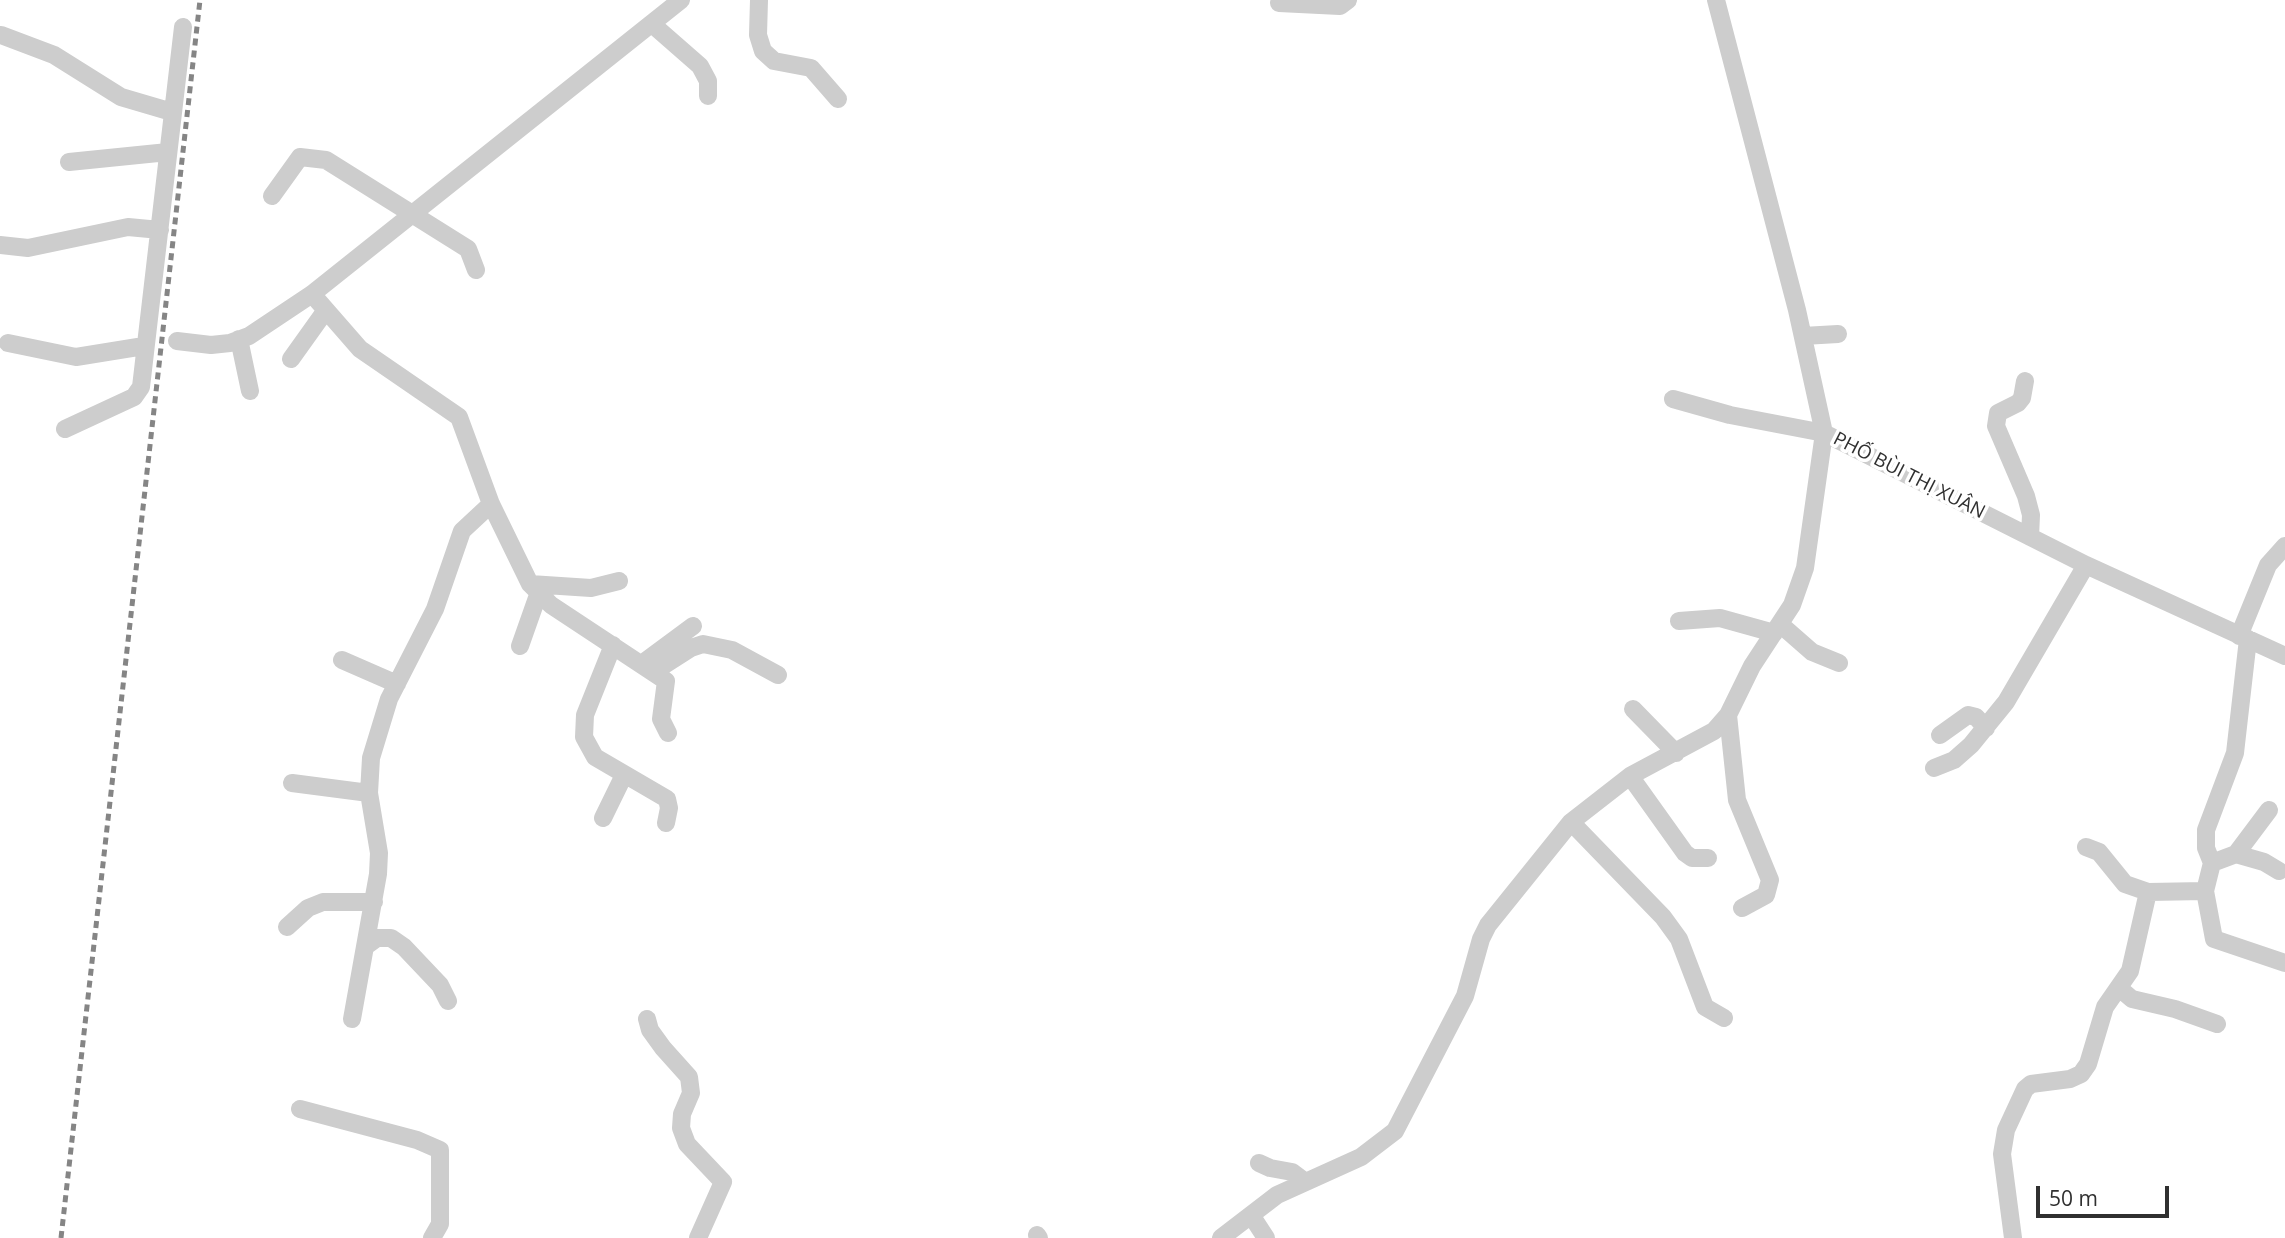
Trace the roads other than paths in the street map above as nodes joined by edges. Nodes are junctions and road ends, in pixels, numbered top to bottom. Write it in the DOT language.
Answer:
graph roads {
  1 [pos="681,0"];
  2 [pos="759,0"];
  3 [pos="1349,0"];
  4 [pos="1716,0"];
  5 [pos="1279,3"];
  6 [pos="652,24"];
  7 [pos="183,27"];
  8 [pos="1,35"];
  9 [pos="708,96"];
  10 [pos="838,99"];
  11 [pos="172,112"];
  12 [pos="168,152"];
  13 [pos="69,162"];
  14 [pos="272,196"];
  15 [pos="413,212"];
  16 [pos="160,230"];
  17 [pos="0,245"];
  18 [pos="476,270"];
  19 [pos="312,294"];
  20 [pos="326,310"];
  21 [pos="1838,334"];
  22 [pos="1803,336"];
  23 [pos="239,339"];
  24 [pos="177,341"];
  25 [pos="8,344"];
  26 [pos="144,346"];
  27 [pos="292,359"];
  28 [pos="2025,381"];
  29 [pos="250,391"];
  30 [pos="1673,399"];
  31 [pos="65,429"];
  32 [pos="1824,433"];
  33 [pos="491,504"];
  34 [pos="2030,537"];
  35 [pos="2285,546"];
  36 [pos="2086,565"];
  37 [pos="619,581"];
  38 [pos="534,589"];
  39 [pos="1679,621"];
  40 [pos="694,626"];
  41 [pos="1777,629"];
  42 [pos="2243,638"];
  43 [pos="613,645"];
  44 [pos="520,646"];
  45 [pos="2285,656"];
  46 [pos="342,660"];
  47 [pos="1839,663"];
  48 [pos="649,667"];
  49 [pos="778,675"];
  50 [pos="397,684"];
  51 [pos="1633,709"];
  52 [pos="1728,715"];
  53 [pos="1986,728"];
  54 [pos="668,733"];
  55 [pos="1940,735"];
  56 [pos="1676,753"];
  57 [pos="1934,768"];
  58 [pos="624,775"];
  59 [pos="1630,776"];
  60 [pos="292,783"];
  61 [pos="369,793"];
  62 [pos="2269,810"];
  63 [pos="603,818"];
  64 [pos="1571,822"];
  65 [pos="666,823"];
  66 [pos="2086,847"];
  67 [pos="2236,854"];
  68 [pos="1708,858"];
  69 [pos="2212,863"];
  70 [pos="2279,871"];
  71 [pos="2205,891"];
  72 [pos="2148,892"];
  73 [pos="374,902"];
  74 [pos="1741,908"];
  75 [pos="287,927"];
  76 [pos="366,946"];
  77 [pos="2285,964"];
  78 [pos="2119,988"];
  79 [pos="448,1001"];
  80 [pos="1724,1018"];
  81 [pos="647,1019"];
  82 [pos="352,1020"];
  83 [pos="2217,1024"];
  84 [pos="300,1109"];
  85 [pos="1259,1163"];
  86 [pos="1304,1181"];
  87 [pos="1251,1215"];
  88 [pos="432,1238"];
  89 [pos="698,1238"];
  90 [pos="1221,1238"];
  91 [pos="1266,1238"];
  92 [pos="2013,1238"];
  1 -- 6 [label="street"];
  2 -- 10 [label="street"];
  3 -- 5 [label="street"];
  4 -- 22 [label="street, PHỐ BÙI THỊ XUÂN"];
  6 -- 9 [label="street"];
  6 -- 15 [label="street"];
  7 -- 11 [label="street"];
  8 -- 11 [label="street"];
  11 -- 12 [label="street"];
  12 -- 13 [label="street"];
  12 -- 16 [label="street"];
  14 -- 15 [label="street"];
  15 -- 18 [label="street"];
  15 -- 19 [label="street"];
  16 -- 17 [label="street"];
  16 -- 26 [label="street"];
  19 -- 20 [label="street"];
  19 -- 23 [label="street"];
  20 -- 27 [label="street"];
  20 -- 33 [label="street"];
  21 -- 22 [label="street"];
  22 -- 32 [label="street, PHỐ BÙI THỊ XUÂN"];
  23 -- 24 [label="street"];
  23 -- 29 [label="street"];
  25 -- 26 [label="street"];
  26 -- 31 [label="street"];
  28 -- 34 [label="street"];
  30 -- 32 [label="street"];
  32 -- 34 [label="street, PHỐ BÙI THỊ XUÂN"];
  32 -- 41 [label="street"];
  33 -- 38 [label="street"];
  33 -- 50 [label="street"];
  34 -- 36 [label="street, PHỐ BÙI THỊ XUÂN"];
  35 -- 42 [label="street"];
  36 -- 42 [label="street, PHỐ BÙI THỊ XUÂN"];
  36 -- 53 [label="street"];
  37 -- 38 [label="street"];
  38 -- 43 [label="street"];
  38 -- 44 [label="street"];
  39 -- 41 [label="street"];
  40 -- 48 [label="street"];
  41 -- 47 [label="street"];
  41 -- 52 [label="street"];
  42 -- 45 [label="street, PHỐ BÙI THỊ XUÂN"];
  42 -- 69 [label="street"];
  43 -- 48 [label="street"];
  43 -- 58 [label="street"];
  46 -- 50 [label="street"];
  48 -- 49 [label="street"];
  48 -- 54 [label="street"];
  50 -- 61 [label="street"];
  51 -- 56 [label="street"];
  52 -- 56 [label="street"];
  52 -- 74 [label="street"];
  53 -- 55 [label="street"];
  53 -- 57 [label="street"];
  56 -- 59 [label="street"];
  58 -- 63 [label="street"];
  58 -- 65 [label="street"];
  59 -- 64 [label="street"];
  59 -- 68 [label="street"];
  60 -- 61 [label="street"];
  61 -- 73 [label="street"];
  62 -- 67 [label="street"];
  64 -- 80 [label="street"];
  64 -- 86 [label="street"];
  66 -- 72 [label="street"];
  67 -- 69 [label="street"];
  67 -- 70 [label="street"];
  69 -- 71 [label="street"];
  71 -- 72 [label="street"];
  71 -- 77 [label="street"];
  72 -- 78 [label="street"];
  73 -- 75 [label="street"];
  73 -- 76 [label="street"];
  76 -- 79 [label="street"];
  76 -- 82 [label="street"];
  78 -- 83 [label="street"];
  78 -- 92 [label="street"];
  81 -- 89 [label="street"];
  84 -- 88 [label="street"];
  85 -- 86 [label="street"];
  86 -- 87 [label="street"];
  87 -- 90 [label="street"];
  87 -- 91 [label="street"];
}
